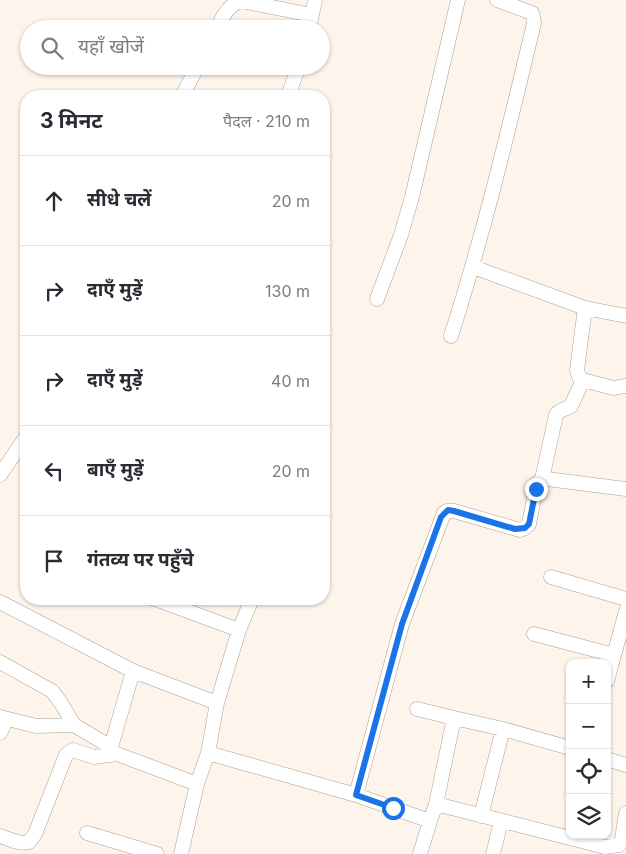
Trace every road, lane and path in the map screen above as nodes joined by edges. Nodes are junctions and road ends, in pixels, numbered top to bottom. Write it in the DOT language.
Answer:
graph roads {
  1 [pos="314,0"];
  2 [pos="458,0"];
  3 [pos="497,0"];
  4 [pos="234,2"];
  5 [pos="222,20"];
  6 [pos="304,20"];
  7 [pos="311,20"];
  8 [pos="193,75"];
  9 [pos="296,75"];
  10 [pos="185,90"];
  11 [pos="290,90"];
  12 [pos="473,267"];
  13 [pos="377,299"];
  14 [pos="585,308"];
  15 [pos="626,316"];
  16 [pos="451,336"];
  17 [pos="583,380"];
  18 [pos="626,386"];
  19 [pos="20,446"];
  20 [pos="0,475"];
  21 [pos="542,479"];
  22 [pos="626,489"];
  23 [pos="551,577"];
  24 [pos="626,599"];
  25 [pos="0,602"];
  26 [pos="171,605"];
  27 [pos="249,605"];
  28 [pos="626,611"];
  29 [pos="239,630"];
  30 [pos="534,634"];
  31 [pos="614,655"];
  32 [pos="0,662"];
  33 [pos="611,666"];
  34 [pos="133,671"];
  35 [pos="217,703"];
  36 [pos="417,708"];
  37 [pos="3,718"];
  38 [pos="454,718"];
  39 [pos="74,725"];
  40 [pos="502,728"];
  41 [pos="0,733"];
  42 [pos="566,747"];
  43 [pos="111,751"];
  44 [pos="208,753"];
  45 [pos="611,760"];
  46 [pos="626,765"];
  47 [pos="198,784"];
  48 [pos="356,795"];
  49 [pos="436,804"];
  50 [pos="626,813"];
  51 [pos="482,816"];
  52 [pos="430,821"];
  53 [pos="501,821"];
  54 [pos="87,832"];
  55 [pos="0,836"];
  56 [pos="157,854"];
  57 [pos="181,854"];
  58 [pos="420,854"];
  59 [pos="493,854"];
  1 -- 7 [label="street"];
  2 -- 13 [label="street"];
  3 -- 12 [label="street"];
  4 -- 5 [label="street"];
  4 -- 6 [label="street"];
  8 -- 10 [label="street"];
  9 -- 11 [label="street"];
  12 -- 14 [label="street"];
  12 -- 16 [label="street"];
  14 -- 15 [label="street"];
  14 -- 17 [label="street"];
  17 -- 18 [label="street"];
  17 -- 21 [label="street"];
  19 -- 20 [label="street"];
  21 -- 22 [label="street"];
  21 -- 48 [label="street"];
  23 -- 24 [label="street"];
  25 -- 34 [label="street"];
  26 -- 29 [label="street"];
  27 -- 29 [label="street"];
  28 -- 31 [label="street"];
  29 -- 35 [label="street"];
  30 -- 31 [label="street"];
  31 -- 33 [label="street"];
  32 -- 39 [label="street"];
  34 -- 35 [label="street"];
  34 -- 43 [label="street"];
  35 -- 44 [label="street"];
  36 -- 38 [label="street"];
  37 -- 39 [label="street"];
  37 -- 41 [label="street"];
  38 -- 40 [label="street"];
  38 -- 49 [label="street"];
  39 -- 43 [label="street"];
  40 -- 42 [label="street"];
  40 -- 51 [label="street"];
  43 -- 47 [label="street"];
  43 -- 55 [label="street"];
  44 -- 47 [label="street"];
  44 -- 48 [label="street"];
  45 -- 46 [label="street"];
  47 -- 57 [label="street"];
  48 -- 52 [label="street"];
  49 -- 51 [label="street"];
  49 -- 52 [label="street"];
  50 -- 53 [label="street"];
  51 -- 53 [label="street"];
  52 -- 58 [label="street"];
  53 -- 59 [label="street"];
  54 -- 56 [label="street"];
}
